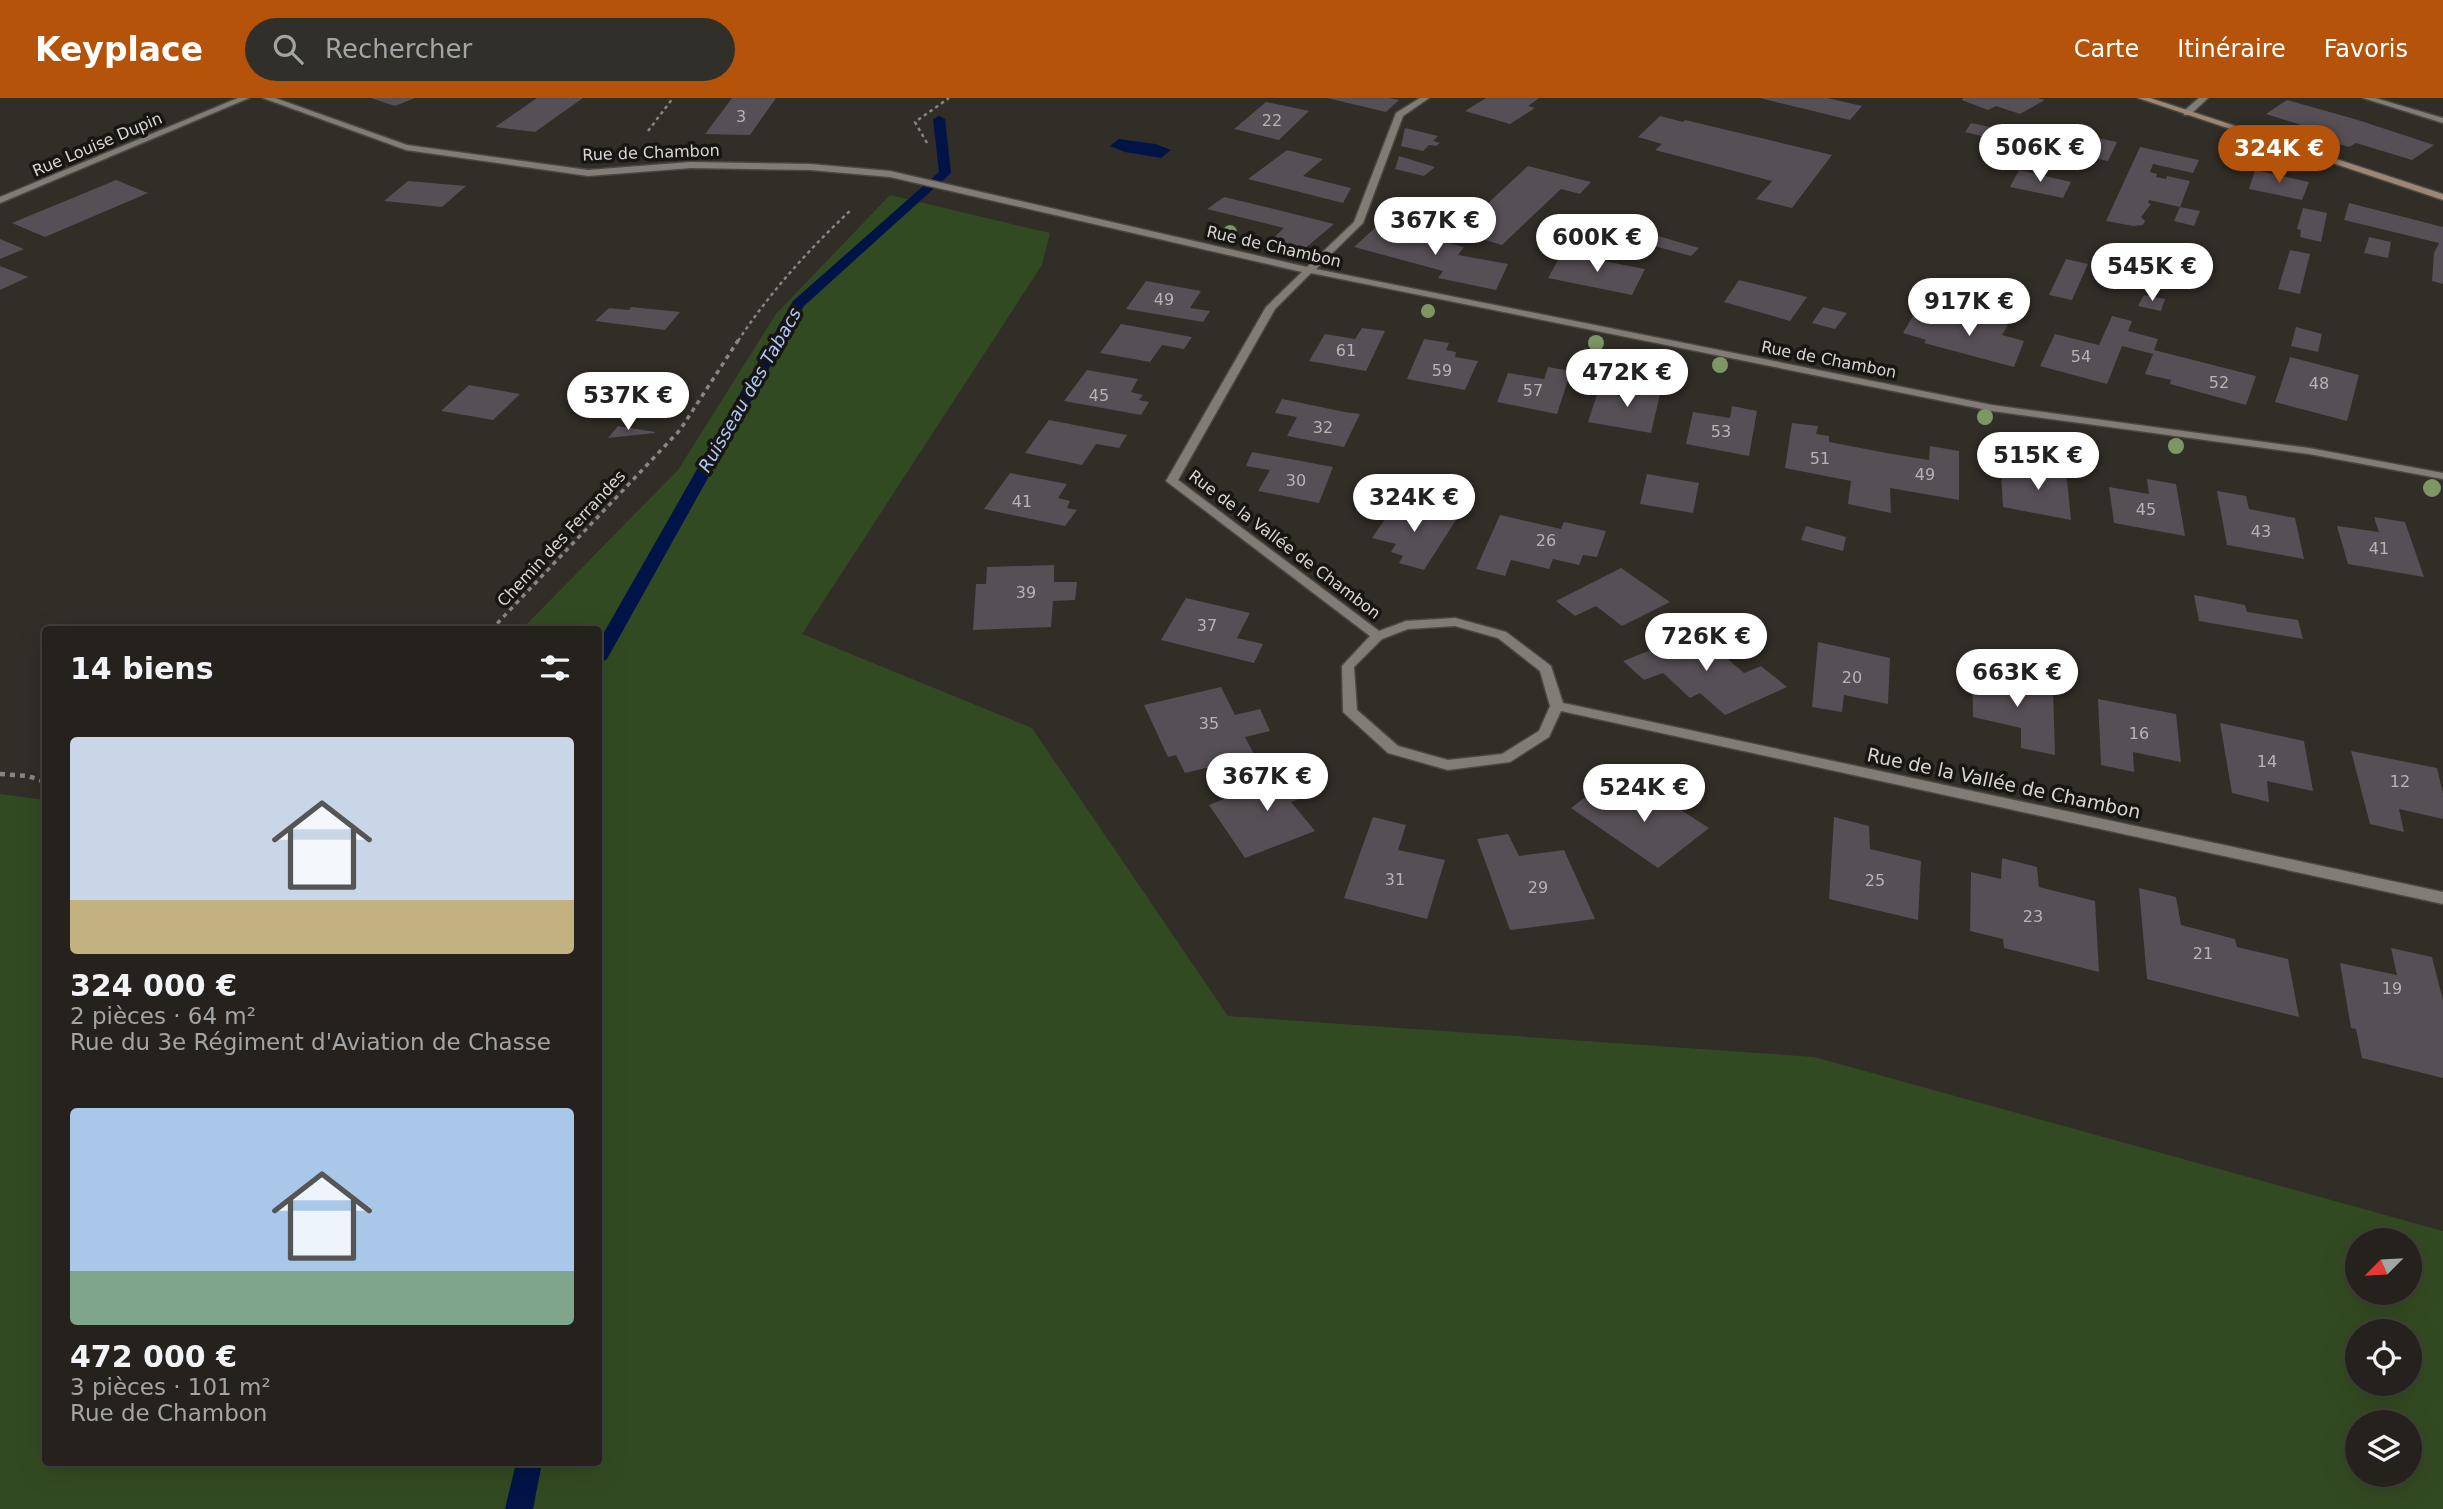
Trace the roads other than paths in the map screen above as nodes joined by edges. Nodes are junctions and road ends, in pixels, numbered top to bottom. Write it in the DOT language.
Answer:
graph roads {
  1 [pos="245,98"];
  2 [pos="267,98"];
  3 [pos="1425,98"];
  4 [pos="2142,98"];
  5 [pos="2204,98"];
  6 [pos="2367,98"];
  7 [pos="2188,113"];
  8 [pos="2443,121"];
  9 [pos="2443,197"];
  10 [pos="0,200"];
  11 [pos="1308,270"];
  12 [pos="2443,476"];
  13 [pos="1378,635"];
  14 [pos="1557,706"];
  15 [pos="2443,898"];
  1 -- 10 [label="street, Rue Louise Dupin"];
  2 -- 11 [label="street, Rue de Chambon"];
  3 -- 11 [label="street"];
  4 -- 7 [label="main road"];
  5 -- 7 [label="street"];
  6 -- 8 [label="street"];
  7 -- 9 [label="main road"];
  11 -- 12 [label="street, Rue de Chambon"];
  11 -- 13 [label="street, Rue de la Vallée de Chambon"];
  13 -- 14 [label="street, Rue de la Vallée de Chambon"];
  13 -- 14 [label="street, Rue de la Vallée de Chambon"];
  14 -- 15 [label="street, Rue de la Vallée de Chambon"];
}
